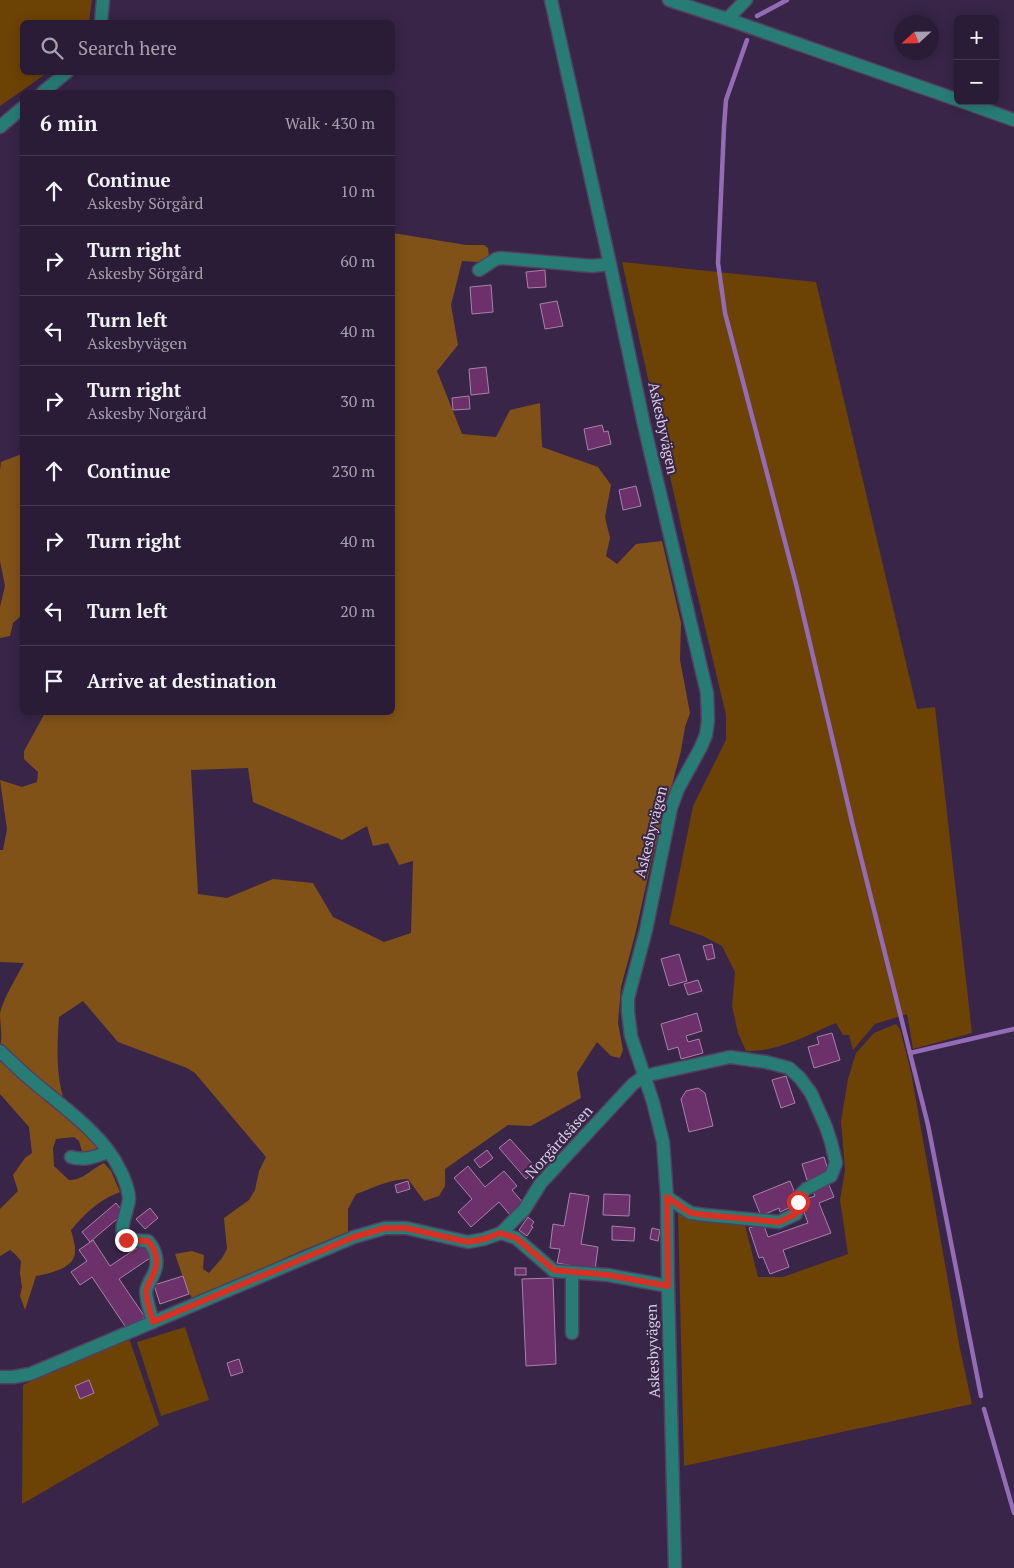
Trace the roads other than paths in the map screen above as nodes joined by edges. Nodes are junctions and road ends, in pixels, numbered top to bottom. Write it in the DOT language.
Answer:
graph roads {
  1 [pos="103,0"];
  2 [pos="551,0"];
  3 [pos="669,0"];
  4 [pos="746,0"];
  5 [pos="727,19"];
  6 [pos="101,20"];
  7 [pos="64,75"];
  8 [pos="46,90"];
  9 [pos="954,99"];
  10 [pos="971,105"];
  11 [pos="20,110"];
  12 [pos="1014,120"];
  13 [pos="0,127"];
  14 [pos="610,264"];
  15 [pos="479,270"];
  16 [pos="0,1051"];
  17 [pos="644,1076"];
  18 [pos="108,1152"];
  19 [pos="71,1157"];
  20 [pos="667,1197"];
  21 [pos="500,1233"];
  22 [pos="572,1273"];
  23 [pos="668,1286"];
  24 [pos="153,1322"];
  25 [pos="572,1333"];
  26 [pos="0,1377"];
  27 [pos="674,1568"];
  1 -- 6 [label="street"];
  2 -- 14 [label="street, Askesbyvägen"];
  3 -- 5 [label="street"];
  4 -- 5 [label="street"];
  5 -- 9 [label="street"];
  7 -- 8 [label="street"];
  10 -- 12 [label="street"];
  11 -- 13 [label="street"];
  14 -- 15 [label="street"];
  14 -- 17 [label="street, Askesbyvägen"];
  16 -- 18 [label="street"];
  17 -- 20 [label="street, Askesbyvägen"];
  17 -- 20 [label="street"];
  17 -- 21 [label="street, Norgårdsåsen"];
  18 -- 19 [label="street"];
  18 -- 24 [label="street"];
  20 -- 23 [label="street, Askesbyvägen"];
  21 -- 22 [label="street"];
  21 -- 24 [label="street"];
  22 -- 23 [label="street"];
  22 -- 25 [label="street"];
  23 -- 27 [label="street, Askesbyvägen"];
  24 -- 26 [label="street"];
}
